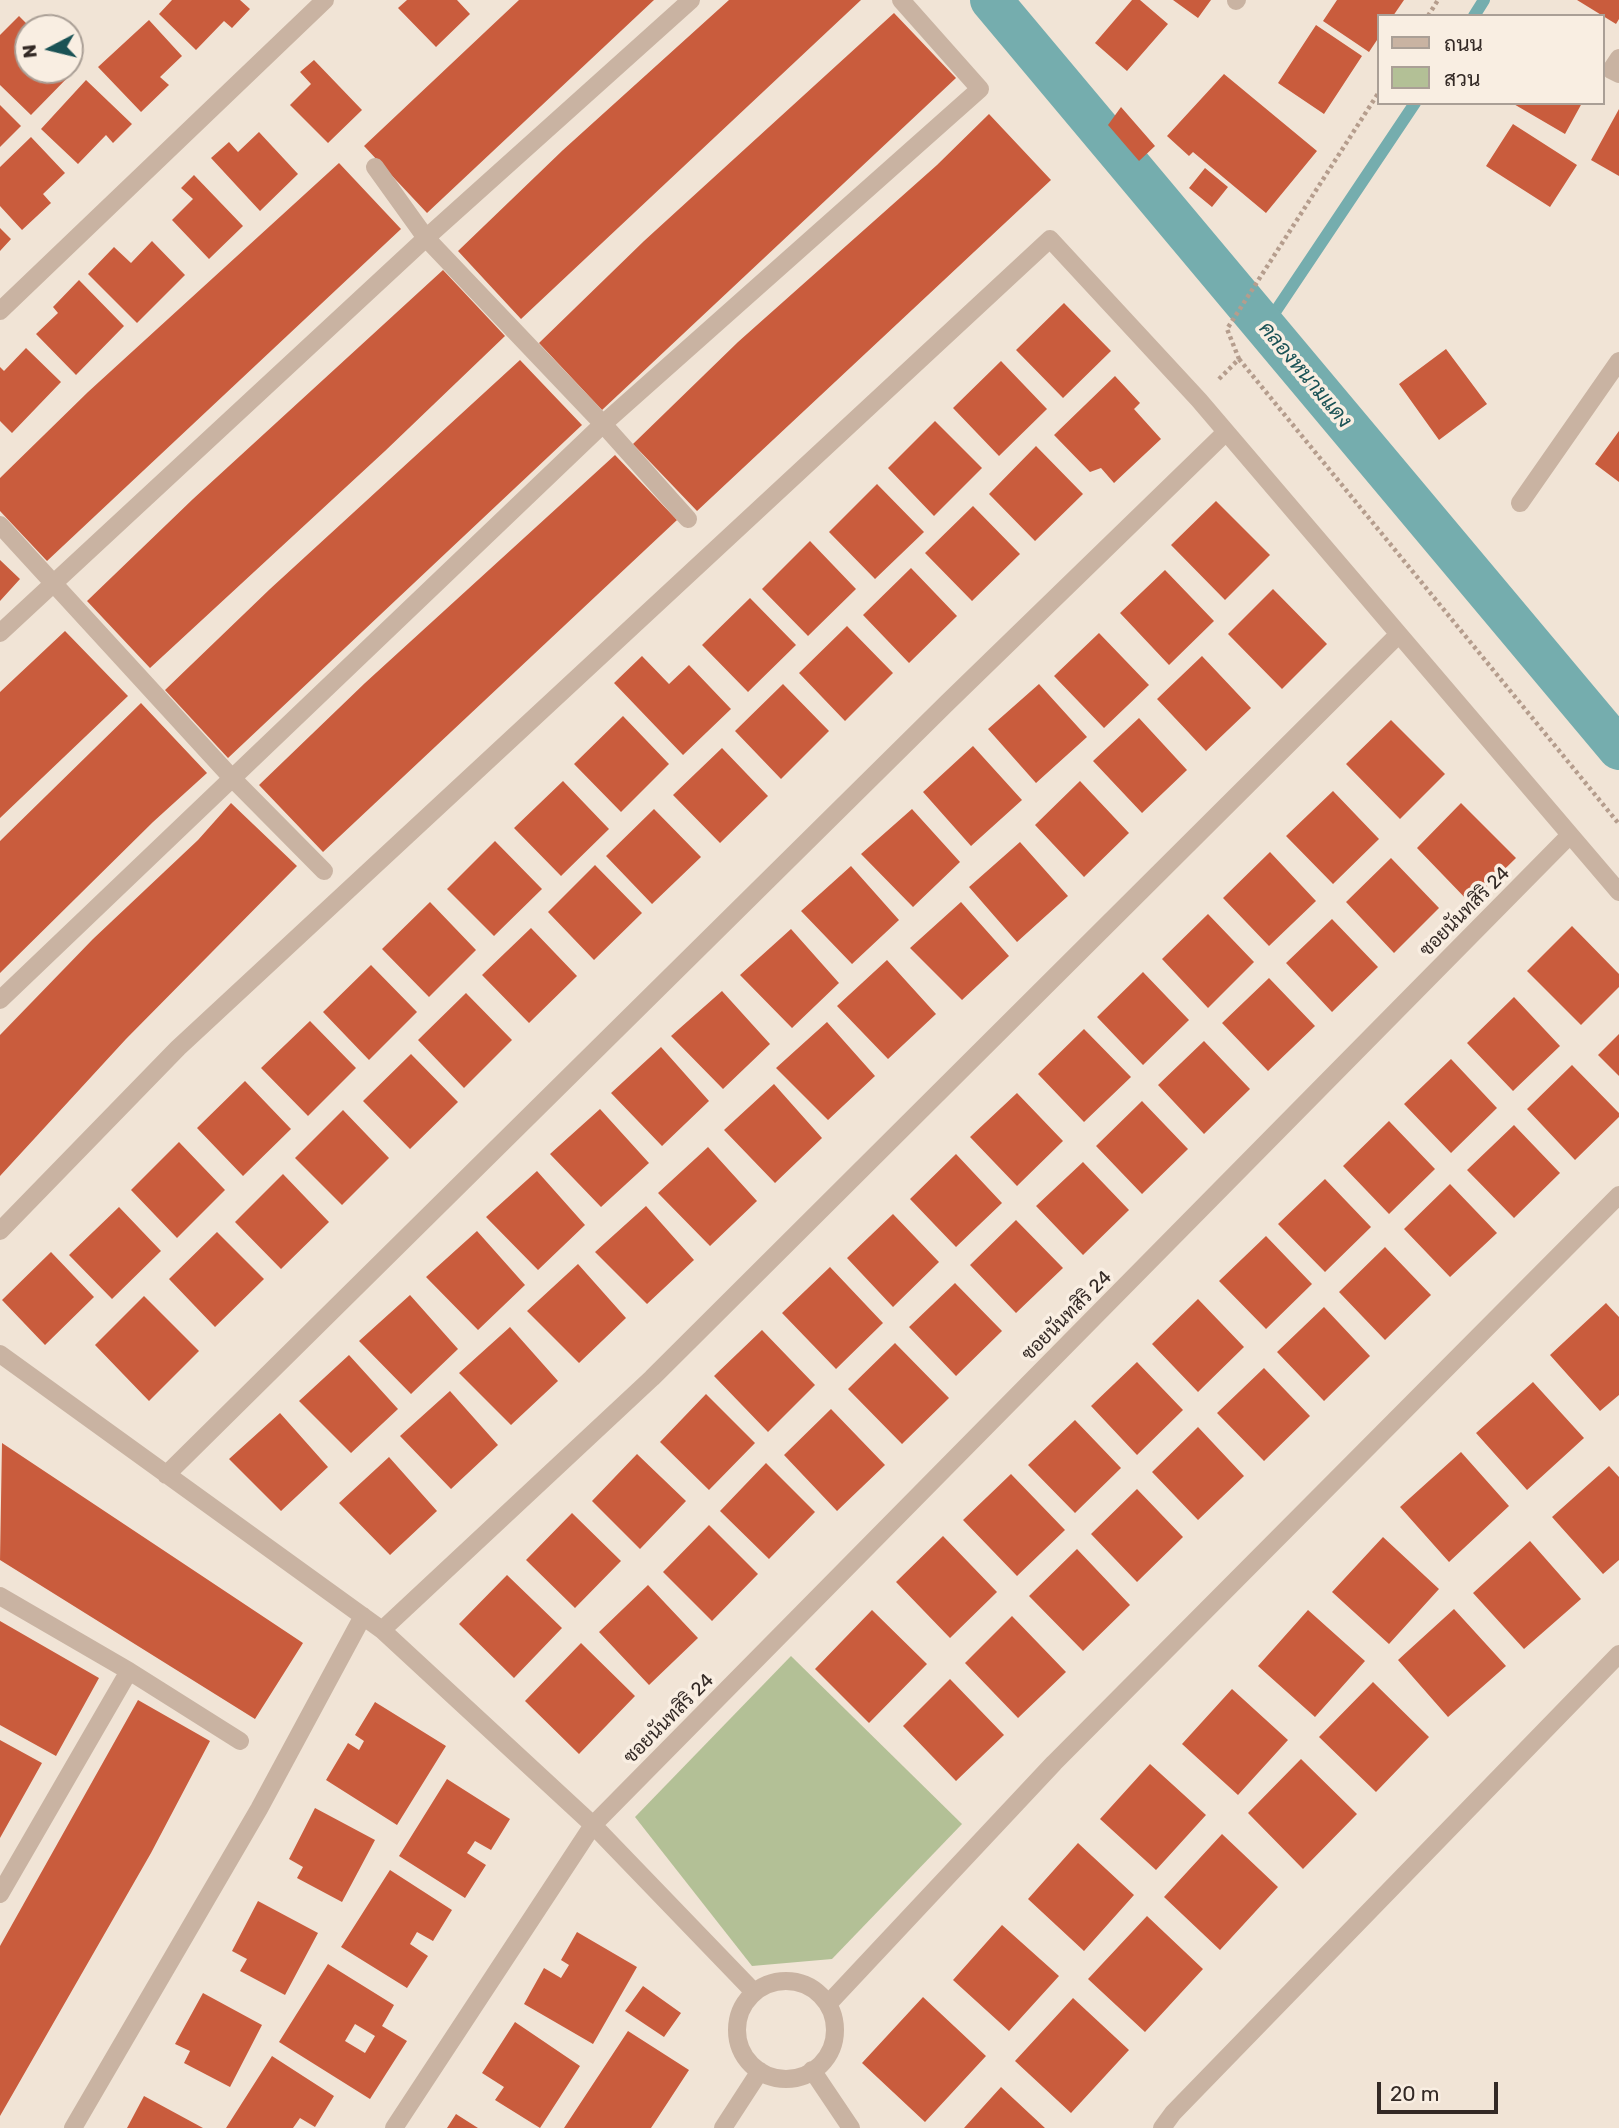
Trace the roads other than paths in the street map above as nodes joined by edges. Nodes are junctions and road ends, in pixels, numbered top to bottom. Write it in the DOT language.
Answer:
graph roads {
  1 [pos="325,0"];
  2 [pos="691,0"];
  3 [pos="901,0"];
  4 [pos="1619,58"];
  5 [pos="1619,74"];
  6 [pos="375,167"];
  7 [pos="426,238"];
  8 [pos="0,311"];
  9 [pos="1619,361"];
  10 [pos="603,424"];
  11 [pos="1225,433"];
  12 [pos="1520,503"];
  13 [pos="688,519"];
  14 [pos="0,524"];
  15 [pos="53,583"];
  16 [pos="0,633"];
  17 [pos="1398,635"];
  18 [pos="232,778"];
  19 [pos="1570,835"];
  20 [pos="324,871"];
  21 [pos="1619,892"];
  22 [pos="0,1000"];
  23 [pos="1619,1195"];
  24 [pos="0,1231"];
  25 [pos="0,1354"];
  26 [pos="166,1475"];
  27 [pos="0,1596"];
  28 [pos="363,1616"];
  29 [pos="382,1630"];
  30 [pos="1619,1654"];
  31 [pos="129,1671"];
  32 [pos="240,1741"];
  33 [pos="593,1825"];
  34 [pos="0,1894"];
  35 [pos="754,1992"];
  36 [pos="828,2004"];
  37 [pos="812,2070"];
  38 [pos="760,2071"];
  39 [pos="73,2128"];
  40 [pos="394,2128"];
  41 [pos="723,2128"];
  42 [pos="851,2128"];
  43 [pos="1162,2128"];
  1 -- 8 [label="street"];
  2 -- 7 [label="street"];
  3 -- 10 [label="street"];
  4 -- 5 [label="street"];
  6 -- 7 [label="street"];
  7 -- 10 [label="street"];
  7 -- 15 [label="street"];
  9 -- 12 [label="street"];
  10 -- 13 [label="street"];
  10 -- 18 [label="street"];
  11 -- 17 [label="street"];
  11 -- 24 [label="street"];
  11 -- 26 [label="street"];
  14 -- 15 [label="street"];
  15 -- 16 [label="street"];
  15 -- 18 [label="street"];
  17 -- 19 [label="street"];
  17 -- 29 [label="street"];
  18 -- 20 [label="street"];
  18 -- 22 [label="street"];
  19 -- 21 [label="street"];
  19 -- 33 [label="street, ซอยนันทสิริ 24"];
  23 -- 36 [label="street"];
  25 -- 26 [label="street"];
  26 -- 28 [label="street"];
  27 -- 31 [label="street"];
  28 -- 29 [label="street"];
  28 -- 39 [label="street"];
  29 -- 33 [label="street"];
  30 -- 43 [label="street"];
  31 -- 32 [label="street"];
  31 -- 34 [label="street"];
  33 -- 35 [label="street"];
  33 -- 40 [label="street, ซอยนันทสิริ 24"];
  35 -- 36 [label="street"];
  35 -- 38 [label="street"];
  36 -- 37 [label="street"];
  37 -- 38 [label="street"];
  37 -- 42 [label="street"];
  38 -- 41 [label="street"];
}
